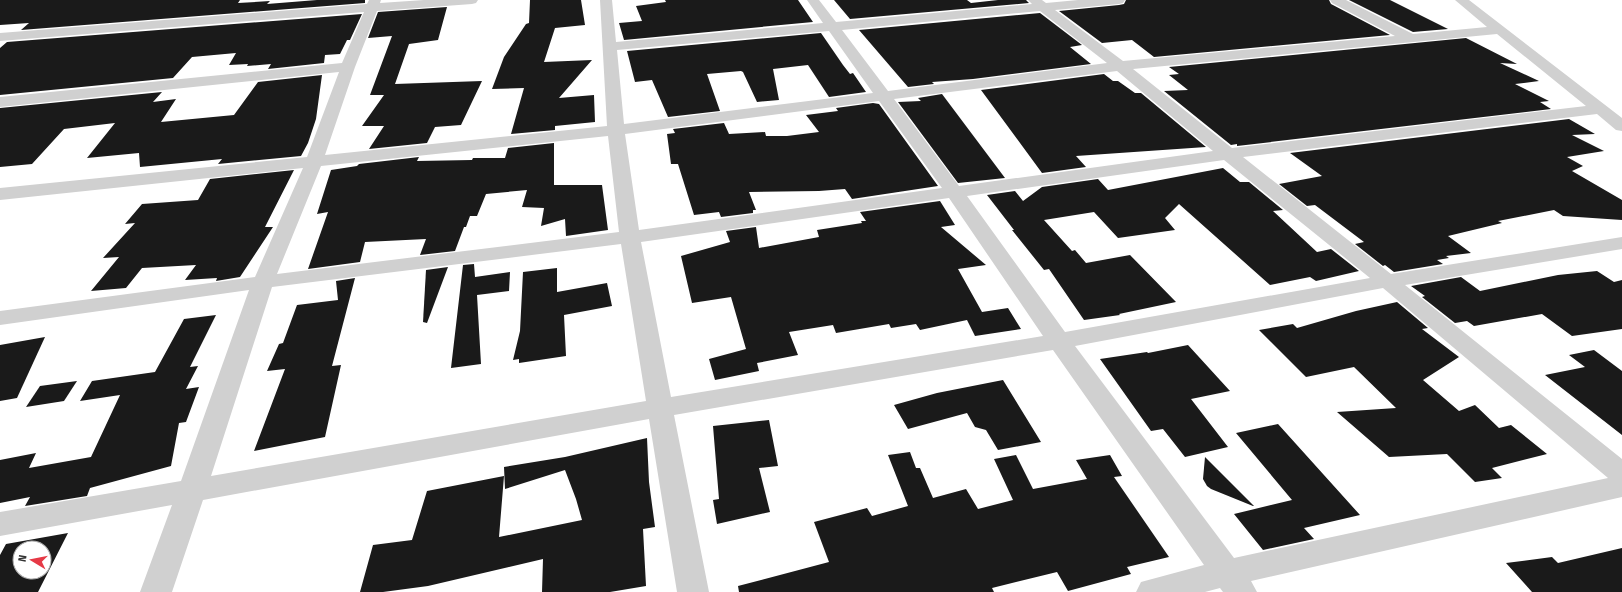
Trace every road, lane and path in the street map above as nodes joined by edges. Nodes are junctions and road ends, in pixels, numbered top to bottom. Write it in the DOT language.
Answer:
graph roads {
  1 [pos="472,0"];
  2 [pos="606,0"];
  3 [pos="813,0"];
  4 [pos="1119,0"];
  5 [pos="1336,0"];
  6 [pos="1461,0"];
  7 [pos="1038,3"];
  8 [pos="374,4"];
  9 [pos="832,27"];
  10 [pos="1501,30"];
  11 [pos="0,37"];
  12 [pos="1410,38"];
  13 [pos="609,47"];
  14 [pos="1120,66"];
  15 [pos="348,67"];
  16 [pos="884,97"];
  17 [pos="0,102"];
  18 [pos="1601,109"];
  19 [pos="1622,126"];
  20 [pos="616,130"];
  21 [pos="1228,154"];
  22 [pos="314,162"];
  23 [pos="955,193"];
  24 [pos="0,194"];
  25 [pos="630,237"];
  26 [pos="1622,243"];
  27 [pos="1387,281"];
  28 [pos="263,282"];
  29 [pos="0,318"];
  30 [pos="1059,341"];
  31 [pos="661,408"];
  32 [pos="1622,474"];
  33 [pos="1622,486"];
  34 [pos="192,490"];
  35 [pos="0,524"];
  36 [pos="1234,582"];
  37 [pos="156,592"];
  38 [pos="693,592"];
  39 [pos="1152,592"];
  1 -- 8 [label="street"];
  2 -- 13 [label="street"];
  3 -- 9 [label="street"];
  4 -- 7 [label="street"];
  5 -- 12 [label="street"];
  6 -- 10 [label="street"];
  7 -- 9 [label="street"];
  7 -- 14 [label="street"];
  8 -- 11 [label="street"];
  8 -- 15 [label="street"];
  9 -- 13 [label="street"];
  9 -- 16 [label="street"];
  10 -- 12 [label="street"];
  10 -- 18 [label="street"];
  12 -- 14 [label="street"];
  13 -- 20 [label="street"];
  14 -- 16 [label="street"];
  14 -- 21 [label="street"];
  15 -- 17 [label="street"];
  15 -- 22 [label="street"];
  16 -- 20 [label="street"];
  16 -- 23 [label="street"];
  18 -- 19 [label="street"];
  18 -- 21 [label="street"];
  20 -- 22 [label="street"];
  20 -- 25 [label="street"];
  21 -- 23 [label="street"];
  21 -- 27 [label="street"];
  22 -- 24 [label="street"];
  22 -- 28 [label="street"];
  23 -- 25 [label="street"];
  23 -- 30 [label="street"];
  25 -- 28 [label="street"];
  25 -- 31 [label="street"];
  26 -- 27 [label="street"];
  27 -- 30 [label="street"];
  27 -- 32 [label="street"];
  28 -- 29 [label="street"];
  28 -- 34 [label="street"];
  30 -- 31 [label="street"];
  30 -- 36 [label="street"];
  31 -- 34 [label="street"];
  31 -- 38 [label="street"];
  33 -- 36 [label="street"];
  34 -- 35 [label="street"];
  34 -- 37 [label="street"];
  36 -- 39 [label="street"];
}
